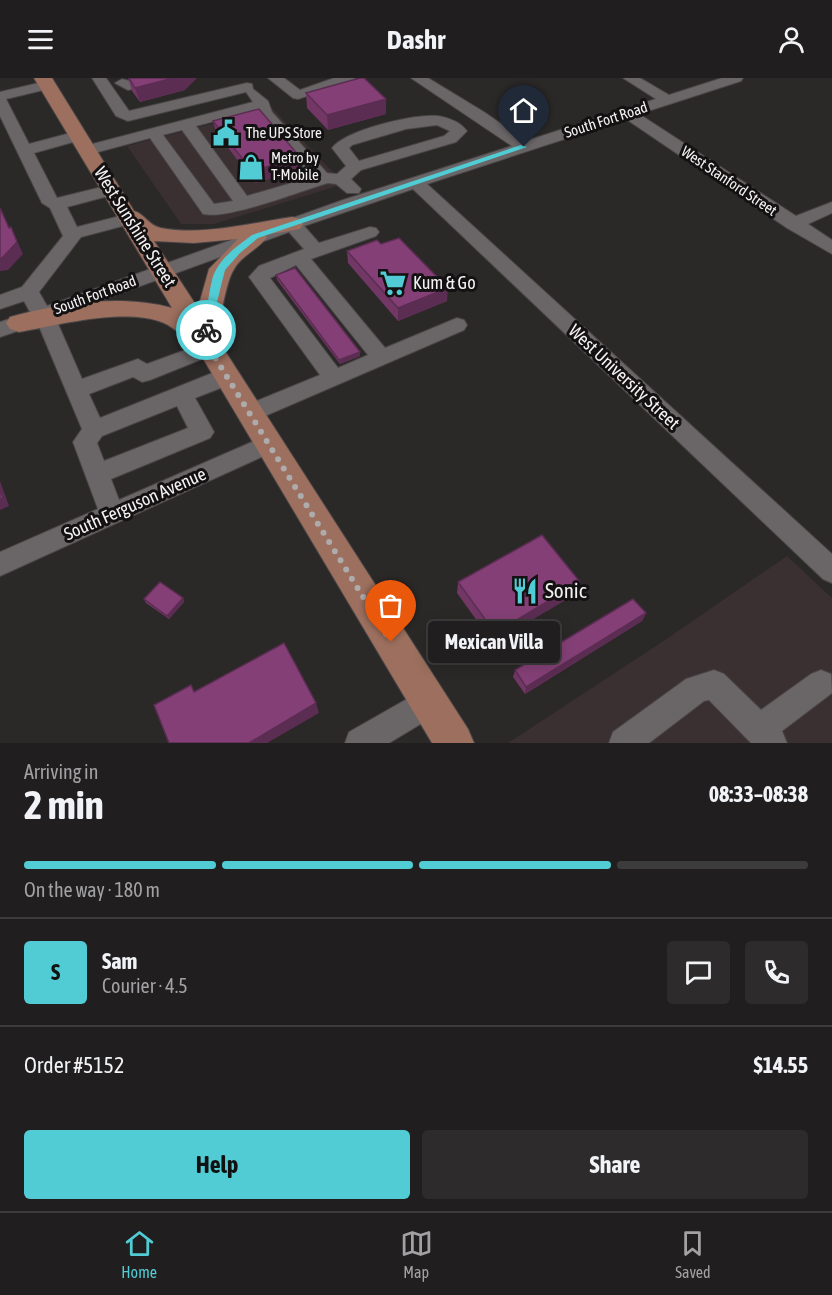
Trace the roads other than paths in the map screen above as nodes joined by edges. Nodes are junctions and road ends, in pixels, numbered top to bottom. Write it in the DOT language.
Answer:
graph roads {
  1 [pos="144,78"];
  2 [pos="161,78"];
  3 [pos="275,78"];
  4 [pos="348,78"];
  5 [pos="418,78"];
  6 [pos="630,78"];
  7 [pos="725,79"];
  8 [pos="45,81"];
  9 [pos="243,81"];
  10 [pos="102,83"];
  11 [pos="122,83"];
  12 [pos="0,96"];
  13 [pos="667,100"];
  14 [pos="0,101"];
  15 [pos="262,104"];
  16 [pos="627,114"];
  17 [pos="128,116"];
  18 [pos="186,124"];
  19 [pos="147,135"];
  20 [pos="83,143"];
  21 [pos="524,147"];
  22 [pos="25,150"];
  23 [pos="354,167"];
  24 [pos="323,179"];
  25 [pos="341,179"];
  26 [pos="416,182"];
  27 [pos="363,199"];
  28 [pos="56,203"];
  29 [pos="243,203"];
  30 [pos="119,205"];
  31 [pos="832,207"];
  32 [pos="292,224"];
  33 [pos="793,224"];
  34 [pos="370,232"];
  35 [pos="75,233"];
  36 [pos="255,237"];
  37 [pos="832,248"];
  38 [pos="308,254"];
  39 [pos="162,271"];
  40 [pos="29,292"];
  41 [pos="0,302"];
  42 [pos="27,322"];
  43 [pos="457,325"];
  44 [pos="207,343"];
  45 [pos="381,357"];
  46 [pos="228,376"];
  47 [pos="334,378"];
  48 [pos="76,390"];
  49 [pos="182,394"];
  50 [pos="250,413"];
  51 [pos="94,430"];
  52 [pos="269,444"];
  53 [pos="98,474"];
  54 [pos="112,514"];
  55 [pos="0,564"];
  56 [pos="832,572"];
  57 [pos="821,684"];
  58 [pos="428,702"];
  59 [pos="765,736"];
  60 [pos="360,743"];
  61 [pos="453,743"];
  62 [pos="624,743"];
  1 -- 11 [label="street"];
  2 -- 11 [label="street"];
  3 -- 4 [label="street"];
  5 -- 21 [label="street"];
  6 -- 13 [label="street"];
  7 -- 13 [label="street, South Fort Road"];
  8 -- 12 [label="street"];
  8 -- 20 [label="main road, West Sunshine Street"];
  9 -- 15 [label="street"];
  9 -- 17 [label="street"];
  10 -- 11 [label="street"];
  10 -- 17 [label="street"];
  13 -- 16 [label="street, South Fort Road"];
  14 -- 22 [label="street"];
  15 -- 18 [label="street"];
  15 -- 24 [label="street"];
  16 -- 21 [label="street, South Fort Road"];
  16 -- 33 [label="street, West Stanford Street"];
  17 -- 19 [label="street"];
  18 -- 19 [label="street"];
  18 -- 29 [label="street"];
  19 -- 20 [label="street"];
  19 -- 29 [label="street"];
  20 -- 22 [label="street"];
  20 -- 30 [label="main road, West Sunshine Street"];
  21 -- 26 [label="street, South Fort Road"];
  22 -- 28 [label="street"];
  23 -- 23 [label="street"];
  23 -- 25 [label="street"];
  24 -- 25 [label="street"];
  24 -- 29 [label="street"];
  25 -- 27 [label="street"];
  26 -- 27 [label="street, South Fort Road"];
  26 -- 56 [label="street, West University Street"];
  27 -- 32 [label="street, South Fort Road"];
  28 -- 30 [label="street"];
  28 -- 35 [label="street"];
  30 -- 32 [label="main road"];
  30 -- 35 [label="street"];
  30 -- 39 [label="main road, West Sunshine Street"];
  31 -- 33 [label="street"];
  32 -- 36 [label="street, South Fort Road"];
  32 -- 38 [label="street"];
  33 -- 37 [label="street, West Stanford Street"];
  34 -- 38 [label="street"];
  35 -- 40 [label="street"];
  36 -- 39 [label="street, South Fort Road"];
  36 -- 44 [label="main road"];
  38 -- 45 [label="street"];
  38 -- 47 [label="street"];
  39 -- 42 [label="street, South Fort Road"];
  39 -- 44 [label="main road, West Sunshine Street"];
  40 -- 41 [label="street"];
  40 -- 42 [label="street"];
  42 -- 44 [label="main road"];
  42 -- 48 [label="street"];
  43 -- 45 [label="street"];
  44 -- 46 [label="main road, West Sunshine Street"];
  44 -- 48 [label="street"];
  45 -- 47 [label="street"];
  46 -- 49 [label="street"];
  46 -- 50 [label="main road, West Sunshine Street"];
  47 -- 50 [label="street"];
  48 -- 51 [label="street"];
  49 -- 51 [label="street"];
  49 -- 53 [label="street"];
  50 -- 52 [label="main road, West Sunshine Street"];
  51 -- 53 [label="street"];
  52 -- 54 [label="street, South Ferguson Avenue"];
  52 -- 58 [label="main road, West Sunshine Street"];
  53 -- 54 [label="street"];
  54 -- 55 [label="street, South Ferguson Avenue"];
  57 -- 59 [label="street"];
  58 -- 60 [label="street"];
  58 -- 61 [label="main road, West Sunshine Street"];
  59 -- 62 [label="street"];
}
